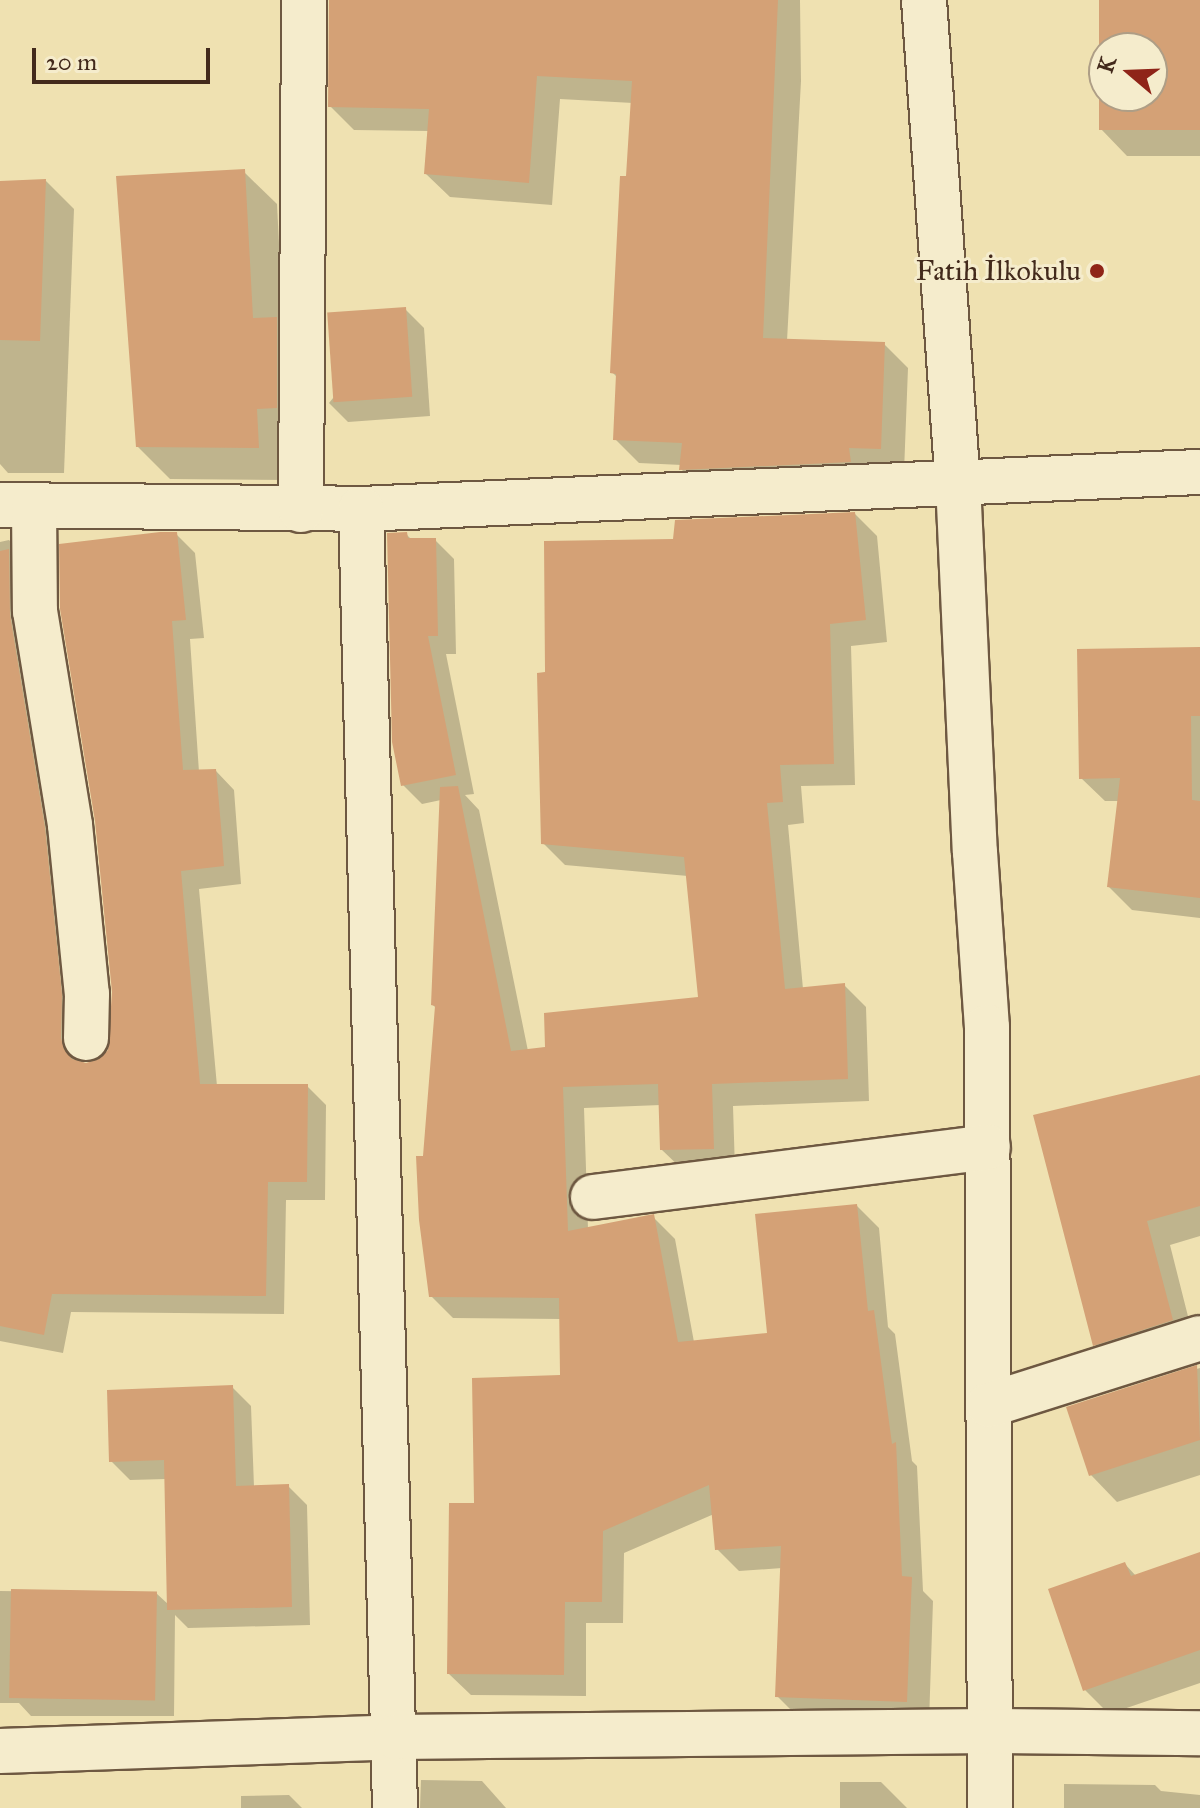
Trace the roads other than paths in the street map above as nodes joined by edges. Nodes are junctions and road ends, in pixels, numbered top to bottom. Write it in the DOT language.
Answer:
graph roads {
  1 [pos="304,0"];
  2 [pos="924,0"];
  3 [pos="1200,472"];
  4 [pos="958,482"];
  5 [pos="17,505"];
  6 [pos="361,509"];
  7 [pos="301,510"];
  8 [pos="86,1038"];
  9 [pos="988,1147"];
  10 [pos="593,1197"];
  11 [pos="1200,1338"];
  12 [pos="989,1405"];
  13 [pos="992,1731"];
  14 [pos="1200,1733"];
  15 [pos="396,1737"];
  16 [pos="0,1751"];
  17 [pos="395,1808"];
  18 [pos="990,1808"];
  1 -- 7 [label="street"];
  2 -- 4 [label="street"];
  3 -- 4 [label="street"];
  4 -- 6 [label="street"];
  4 -- 9 [label="street"];
  5 -- 7 [label="street"];
  5 -- 8 [label="street"];
  6 -- 7 [label="street"];
  6 -- 15 [label="street"];
  9 -- 10 [label="street"];
  9 -- 12 [label="street"];
  11 -- 12 [label="street"];
  12 -- 13 [label="street"];
  13 -- 14 [label="street"];
  13 -- 15 [label="street"];
  13 -- 18 [label="street"];
  15 -- 16 [label="street"];
  15 -- 17 [label="street"];
}
